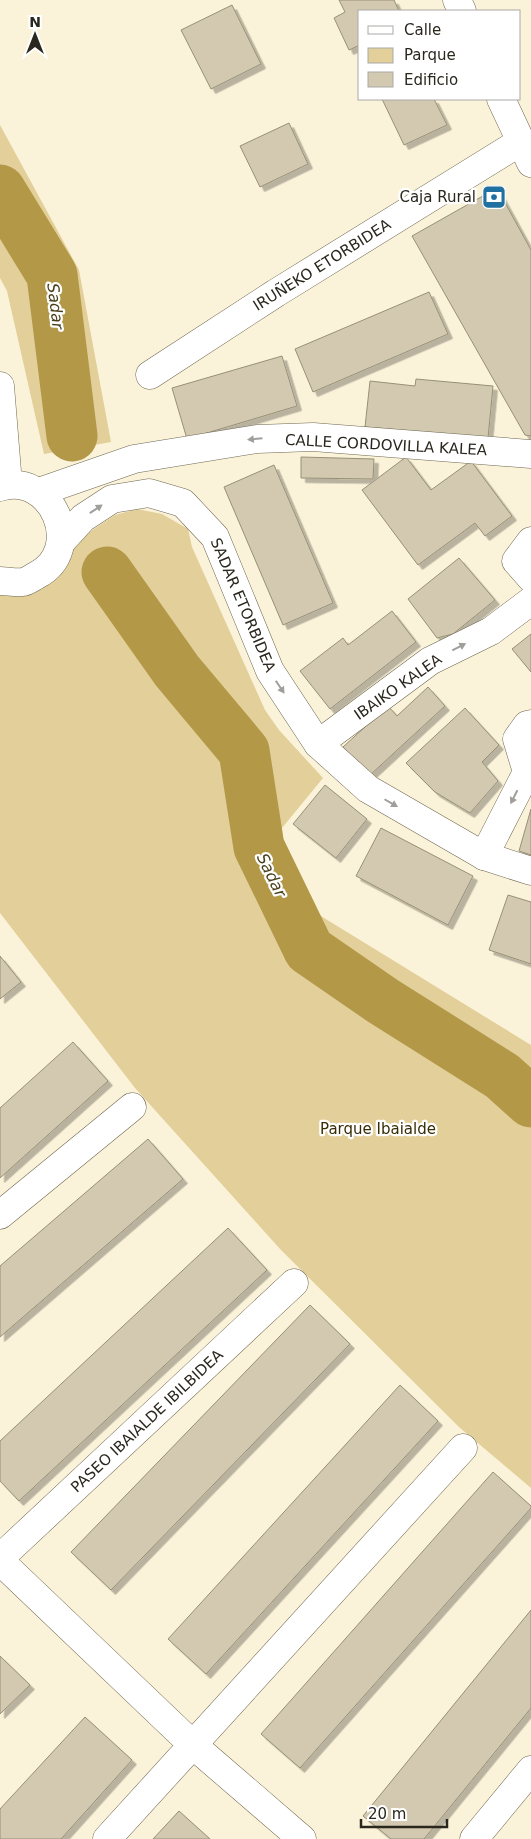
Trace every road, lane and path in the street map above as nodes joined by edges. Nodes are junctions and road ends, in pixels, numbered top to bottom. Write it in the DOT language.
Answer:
graph roads {
  1 [pos="501,100"];
  2 [pos="526,153"];
  3 [pos="150,375"];
  4 [pos="0,386"];
  5 [pos="531,454"];
  6 [pos="4,485"];
  7 [pos="39,492"];
  8 [pos="531,541"];
  9 [pos="61,542"];
  10 [pos="531,578"];
  11 [pos="0,581"];
  12 [pos="531,601"];
  13 [pos="531,724"];
  14 [pos="318,744"];
  15 [pos="484,856"];
  16 [pos="531,872"];
  17 [pos="132,1106"];
  18 [pos="0,1215"];
  19 [pos="294,1283"];
  20 [pos="463,1448"];
  21 [pos="0,1560"];
  22 [pos="193,1745"];
  23 [pos="531,1770"];
  24 [pos="107,1839"];
  25 [pos="302,1839"];
  26 [pos="474,1839"];
  1 -- 2 [label="street, IRUÑEKO ETORBIDEA"];
  2 -- 3 [label="street, IRUÑEKO ETORBIDEA"];
  4 -- 6 [label="street"];
  5 -- 7 [label="street, CALLE CORDOVILLA KALEA, one-way"];
  6 -- 7 [label="street"];
  7 -- 9 [label="street"];
  8 -- 10 [label="street"];
  9 -- 11 [label="street, SADAR ETORBIDEA"];
  9 -- 14 [label="street, SADAR ETORBIDEA, one-way"];
  14 -- 12 [label="street, IBAIKO KALEA, one-way"];
  13 -- 15 [label="street, one-way"];
  14 -- 15 [label="street, SADAR ETORBIDEA, one-way"];
  15 -- 16 [label="street, SADAR ETORBIDEA"];
  17 -- 18 [label="street"];
  19 -- 21 [label="street, PASEO IBAIALDE IBILBIDEA"];
  20 -- 22 [label="street"];
  21 -- 22 [label="street, PASEO IBAIALDE IBILBIDEA"];
  22 -- 24 [label="street"];
  22 -- 25 [label="street, PASEO IBAIALDE IBILBIDEA"];
  23 -- 26 [label="street"];
}
